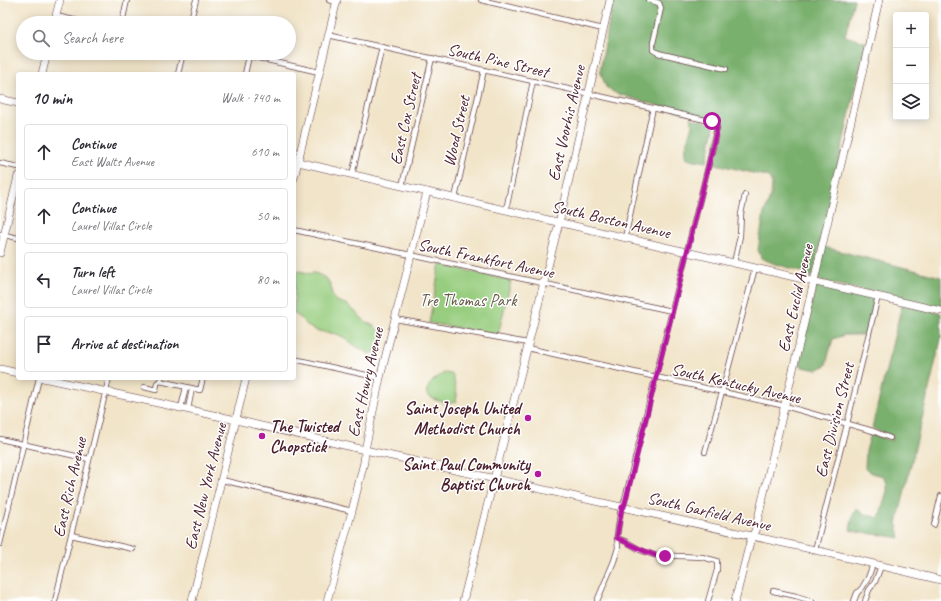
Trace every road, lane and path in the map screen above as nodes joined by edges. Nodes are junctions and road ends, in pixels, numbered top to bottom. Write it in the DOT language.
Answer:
graph roads {
  1 [pos="60,0"];
  2 [pos="127,0"];
  3 [pos="196,0"];
  4 [pos="481,0"];
  5 [pos="610,0"];
  6 [pos="649,0"];
  7 [pos="879,0"];
  8 [pos="334,1"];
  9 [pos="56,16"];
  10 [pos="124,16"];
  11 [pos="192,16"];
  12 [pos="603,29"];
  13 [pos="328,35"];
  14 [pos="382,47"];
  15 [pos="432,58"];
  16 [pos="45,60"];
  17 [pos="181,60"];
  18 [pos="248,60"];
  19 [pos="266,60"];
  20 [pos="726,69"];
  21 [pos="484,70"];
  22 [pos="42,72"];
  23 [pos="178,72"];
  24 [pos="245,72"];
  25 [pos="319,72"];
  26 [pos="533,81"];
  27 [pos="588,93"];
  28 [pos="0,99"];
  29 [pos="16,103"];
  30 [pos="653,108"];
  31 [pos="296,162"];
  32 [pos="0,163"];
  33 [pos="16,167"];
  34 [pos="352,175"];
  35 [pos="16,183"];
  36 [pos="402,186"];
  37 [pos="427,192"];
  38 [pos="745,195"];
  39 [pos="454,198"];
  40 [pos="506,210"];
  41 [pos="559,222"];
  42 [pos="296,230"];
  43 [pos="2,234"];
  44 [pos="16,238"];
  45 [pos="625,238"];
  46 [pos="687,252"];
  47 [pos="0,253"];
  48 [pos="411,255"];
  49 [pos="734,263"];
  50 [pos="755,268"];
  51 [pos="814,281"];
  52 [pos="543,284"];
  53 [pos="878,296"];
  54 [pos="672,311"];
  55 [pos="941,311"];
  56 [pos="395,319"];
  57 [pos="528,346"];
  58 [pos="296,359"];
  59 [pos="0,369"];
  60 [pos="16,373"];
  61 [pos="380,378"];
  62 [pos="655,378"];
  63 [pos="39,380"];
  64 [pos="52,380"];
  65 [pos="108,380"];
  66 [pos="160,380"];
  67 [pos="202,380"];
  68 [pos="246,380"];
  69 [pos="144,387"];
  70 [pos="186,387"];
  71 [pos="192,389"];
  72 [pos="105,392"];
  73 [pos="722,392"];
  74 [pos="785,406"];
  75 [pos="184,408"];
  76 [pos="236,420"];
  77 [pos="847,424"];
  78 [pos="890,438"];
  79 [pos="0,439"];
  80 [pos="23,444"];
  81 [pos="365,450"];
  82 [pos="705,452"];
  83 [pos="89,458"];
  84 [pos="494,479"];
  85 [pos="222,480"];
  86 [pos="941,496"];
  87 [pos="622,507"];
  88 [pos="352,511"];
  89 [pos="934,525"];
  90 [pos="71,535"];
  91 [pos="752,537"];
  92 [pos="617,538"];
  93 [pos="0,544"];
  94 [pos="133,549"];
  95 [pos="815,550"];
  96 [pos="873,564"];
  97 [pos="881,566"];
  98 [pos="941,580"];
  99 [pos="773,591"];
  100 [pos="867,600"];
  101 [pos="55,601"];
  102 [pos="192,601"];
  103 [pos="327,601"];
  104 [pos="463,601"];
  105 [pos="598,601"];
  106 [pos="708,601"];
  107 [pos="735,601"];
  108 [pos="812,601"];
  109 [pos="854,601"];
  1 -- 9 [label="street"];
  2 -- 10 [label="street"];
  3 -- 11 [label="street"];
  4 -- 12 [label="street"];
  5 -- 12 [label="street, East Voorhis Avenue"];
  6 -- 20 [label="street"];
  7 -- 51 [label="street, East Euclid Avenue"];
  8 -- 13 [label="street"];
  12 -- 27 [label="street, East Voorhis Avenue"];
  13 -- 14 [label="street, South Pine Street"];
  13 -- 25 [label="street"];
  14 -- 15 [label="street, South Pine Street"];
  14 -- 34 [label="street"];
  15 -- 21 [label="street, South Pine Street"];
  15 -- 36 [label="street, East Cox Street"];
  16 -- 22 [label="street"];
  17 -- 23 [label="street"];
  18 -- 24 [label="street"];
  19 -- 25 [label="street"];
  21 -- 26 [label="street, South Pine Street"];
  21 -- 39 [label="street, Wood Street"];
  25 -- 31 [label="street"];
  26 -- 27 [label="street, South Pine Street"];
  26 -- 40 [label="street"];
  27 -- 30 [label="street, South Pine Street"];
  27 -- 41 [label="street, East Voorhis Avenue"];
  28 -- 29 [label="street"];
  30 -- 45 [label="street"];
  30 -- 46 [label="street, South Pine Street"];
  31 -- 34 [label="street, South Boston Avenue"];
  32 -- 33 [label="street"];
  34 -- 36 [label="street, South Boston Avenue"];
  35 -- 43 [label="street"];
  36 -- 37 [label="street, South Boston Avenue"];
  37 -- 39 [label="street, South Boston Avenue"];
  37 -- 48 [label="street, East Howry Avenue"];
  38 -- 49 [label="street"];
  39 -- 40 [label="street, South Boston Avenue"];
  40 -- 41 [label="street, South Boston Avenue"];
  41 -- 45 [label="street, South Boston Avenue"];
  41 -- 52 [label="street, East Voorhis Avenue"];
  42 -- 48 [label="street, South Frankfort Avenue"];
  43 -- 44 [label="street"];
  43 -- 47 [label="street"];
  45 -- 46 [label="street, South Boston Avenue"];
  46 -- 49 [label="street, South Boston Avenue"];
  46 -- 54 [label="street"];
  48 -- 52 [label="street, South Frankfort Avenue"];
  48 -- 56 [label="street, East Howry Avenue"];
  49 -- 50 [label="street, South Boston Avenue"];
  50 -- 51 [label="street, South Boston Avenue"];
  50 -- 73 [label="street"];
  51 -- 53 [label="street, South Boston Avenue"];
  51 -- 74 [label="street, East Euclid Avenue"];
  52 -- 54 [label="street, South Frankfort Avenue"];
  52 -- 57 [label="street, East Voorhis Avenue"];
  53 -- 55 [label="street, South Boston Avenue"];
  53 -- 77 [label="street, East Division Street"];
  54 -- 62 [label="street"];
  56 -- 57 [label="street, South Kentucky Avenue"];
  56 -- 61 [label="street, East Howry Avenue"];
  57 -- 62 [label="street, South Kentucky Avenue"];
  57 -- 84 [label="street, East Voorhis Avenue"];
  58 -- 61 [label="street"];
  59 -- 60 [label="street"];
  61 -- 81 [label="street, East Howry Avenue"];
  62 -- 73 [label="street, South Kentucky Avenue"];
  62 -- 87 [label="street"];
  63 -- 80 [label="street"];
  64 -- 72 [label="street, South Garfield Avenue"];
  65 -- 72 [label="street, East Rich Avenue"];
  66 -- 69 [label="street"];
  66 -- 70 [label="street"];
  67 -- 71 [label="street"];
  68 -- 76 [label="street, East New York Avenue"];
  70 -- 71 [label="street"];
  70 -- 75 [label="street"];
  71 -- 75 [label="street"];
  72 -- 75 [label="street, South Garfield Avenue"];
  72 -- 83 [label="street, East Rich Avenue"];
  73 -- 74 [label="street, South Kentucky Avenue"];
  73 -- 82 [label="street"];
  74 -- 77 [label="street, South Kentucky Avenue"];
  74 -- 91 [label="street, East Euclid Avenue"];
  75 -- 76 [label="street, South Garfield Avenue"];
  76 -- 81 [label="street, South Garfield Avenue"];
  76 -- 85 [label="street, East New York Avenue"];
  77 -- 78 [label="street, South Kentucky Avenue"];
  77 -- 95 [label="street, East Division Street"];
  79 -- 80 [label="street"];
  80 -- 83 [label="street"];
  80 -- 93 [label="street"];
  81 -- 84 [label="street, South Garfield Avenue"];
  81 -- 88 [label="street, East Howry Avenue"];
  83 -- 90 [label="street, East Rich Avenue"];
  84 -- 87 [label="street, South Garfield Avenue"];
  84 -- 104 [label="street, East Voorhis Avenue"];
  85 -- 88 [label="street"];
  85 -- 102 [label="street, East New York Avenue"];
  86 -- 89 [label="street"];
  87 -- 91 [label="street, South Garfield Avenue"];
  87 -- 92 [label="street"];
  88 -- 103 [label="street, East Howry Avenue"];
  90 -- 94 [label="street"];
  90 -- 101 [label="street, East Rich Avenue"];
  91 -- 95 [label="street, South Garfield Avenue"];
  91 -- 107 [label="street, East Euclid Avenue"];
  92 -- 105 [label="street"];
  92 -- 106 [label="street"];
  95 -- 96 [label="street, South Garfield Avenue"];
  96 -- 97 [label="street, South Garfield Avenue"];
  96 -- 109 [label="street"];
  97 -- 98 [label="street, South Garfield Avenue"];
  97 -- 100 [label="street"];
  99 -- 108 [label="street"];
}
